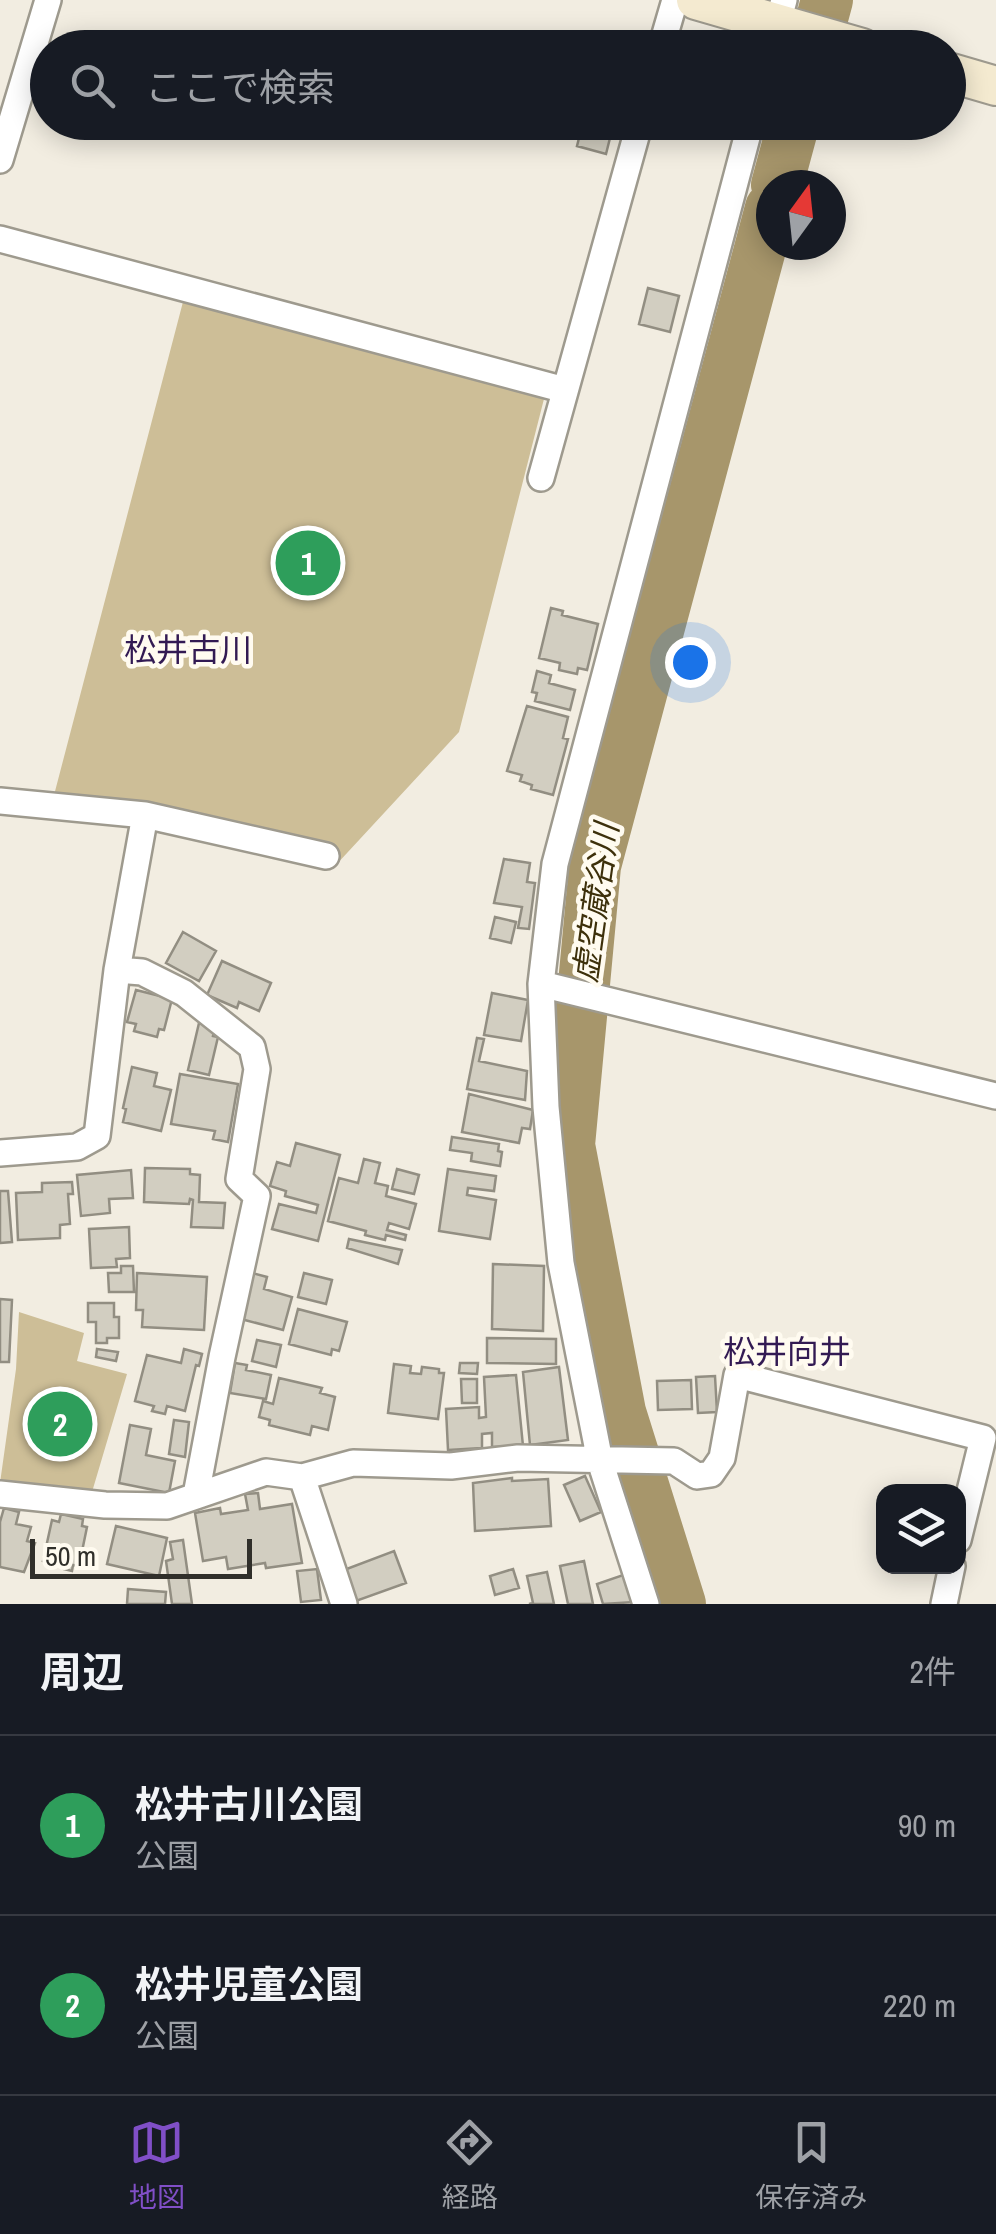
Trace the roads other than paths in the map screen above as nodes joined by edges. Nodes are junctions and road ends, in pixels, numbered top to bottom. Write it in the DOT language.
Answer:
graph roads {
  1 [pos="48,0"];
  2 [pos="675,0"];
  3 [pos="696,0"];
  4 [pos="781,24"];
  5 [pos="39,30"];
  6 [pos="667,30"];
  7 [pos="30,60"];
  8 [pos="966,77"];
  9 [pos="996,86"];
  10 [pos="635,140"];
  11 [pos="747,140"];
  12 [pos="0,160"];
  13 [pos="0,239"];
  14 [pos="565,390"];
  15 [pos="540,478"];
  16 [pos="0,801"];
  17 [pos="146,815"];
  18 [pos="326,856"];
  19 [pos="117,970"];
  20 [pos="541,984"];
  21 [pos="996,1096"];
  22 [pos="0,1152"];
  23 [pos="990,1439"];
  24 [pos="600,1460"];
  25 [pos="302,1478"];
  26 [pos="0,1494"];
  27 [pos="196,1495"];
  28 [pos="966,1515"];
  29 [pos="950,1574"];
  30 [pos="344,1604"];
  31 [pos="646,1604"];
  32 [pos="944,1604"];
  1 -- 5 [label="street"];
  2 -- 6 [label="street"];
  3 -- 4 [label="main road"];
  7 -- 12 [label="street"];
  8 -- 9 [label="main road"];
  10 -- 14 [label="street"];
  11 -- 20 [label="street"];
  13 -- 14 [label="street"];
  14 -- 15 [label="street"];
  16 -- 17 [label="street"];
  17 -- 18 [label="street"];
  17 -- 19 [label="street"];
  19 -- 22 [label="street"];
  19 -- 27 [label="street"];
  20 -- 21 [label="street"];
  20 -- 24 [label="street"];
  23 -- 24 [label="street"];
  23 -- 28 [label="street"];
  24 -- 25 [label="street"];
  24 -- 31 [label="street"];
  25 -- 27 [label="street"];
  25 -- 30 [label="street"];
  26 -- 27 [label="street"];
  29 -- 32 [label="street"];
}
